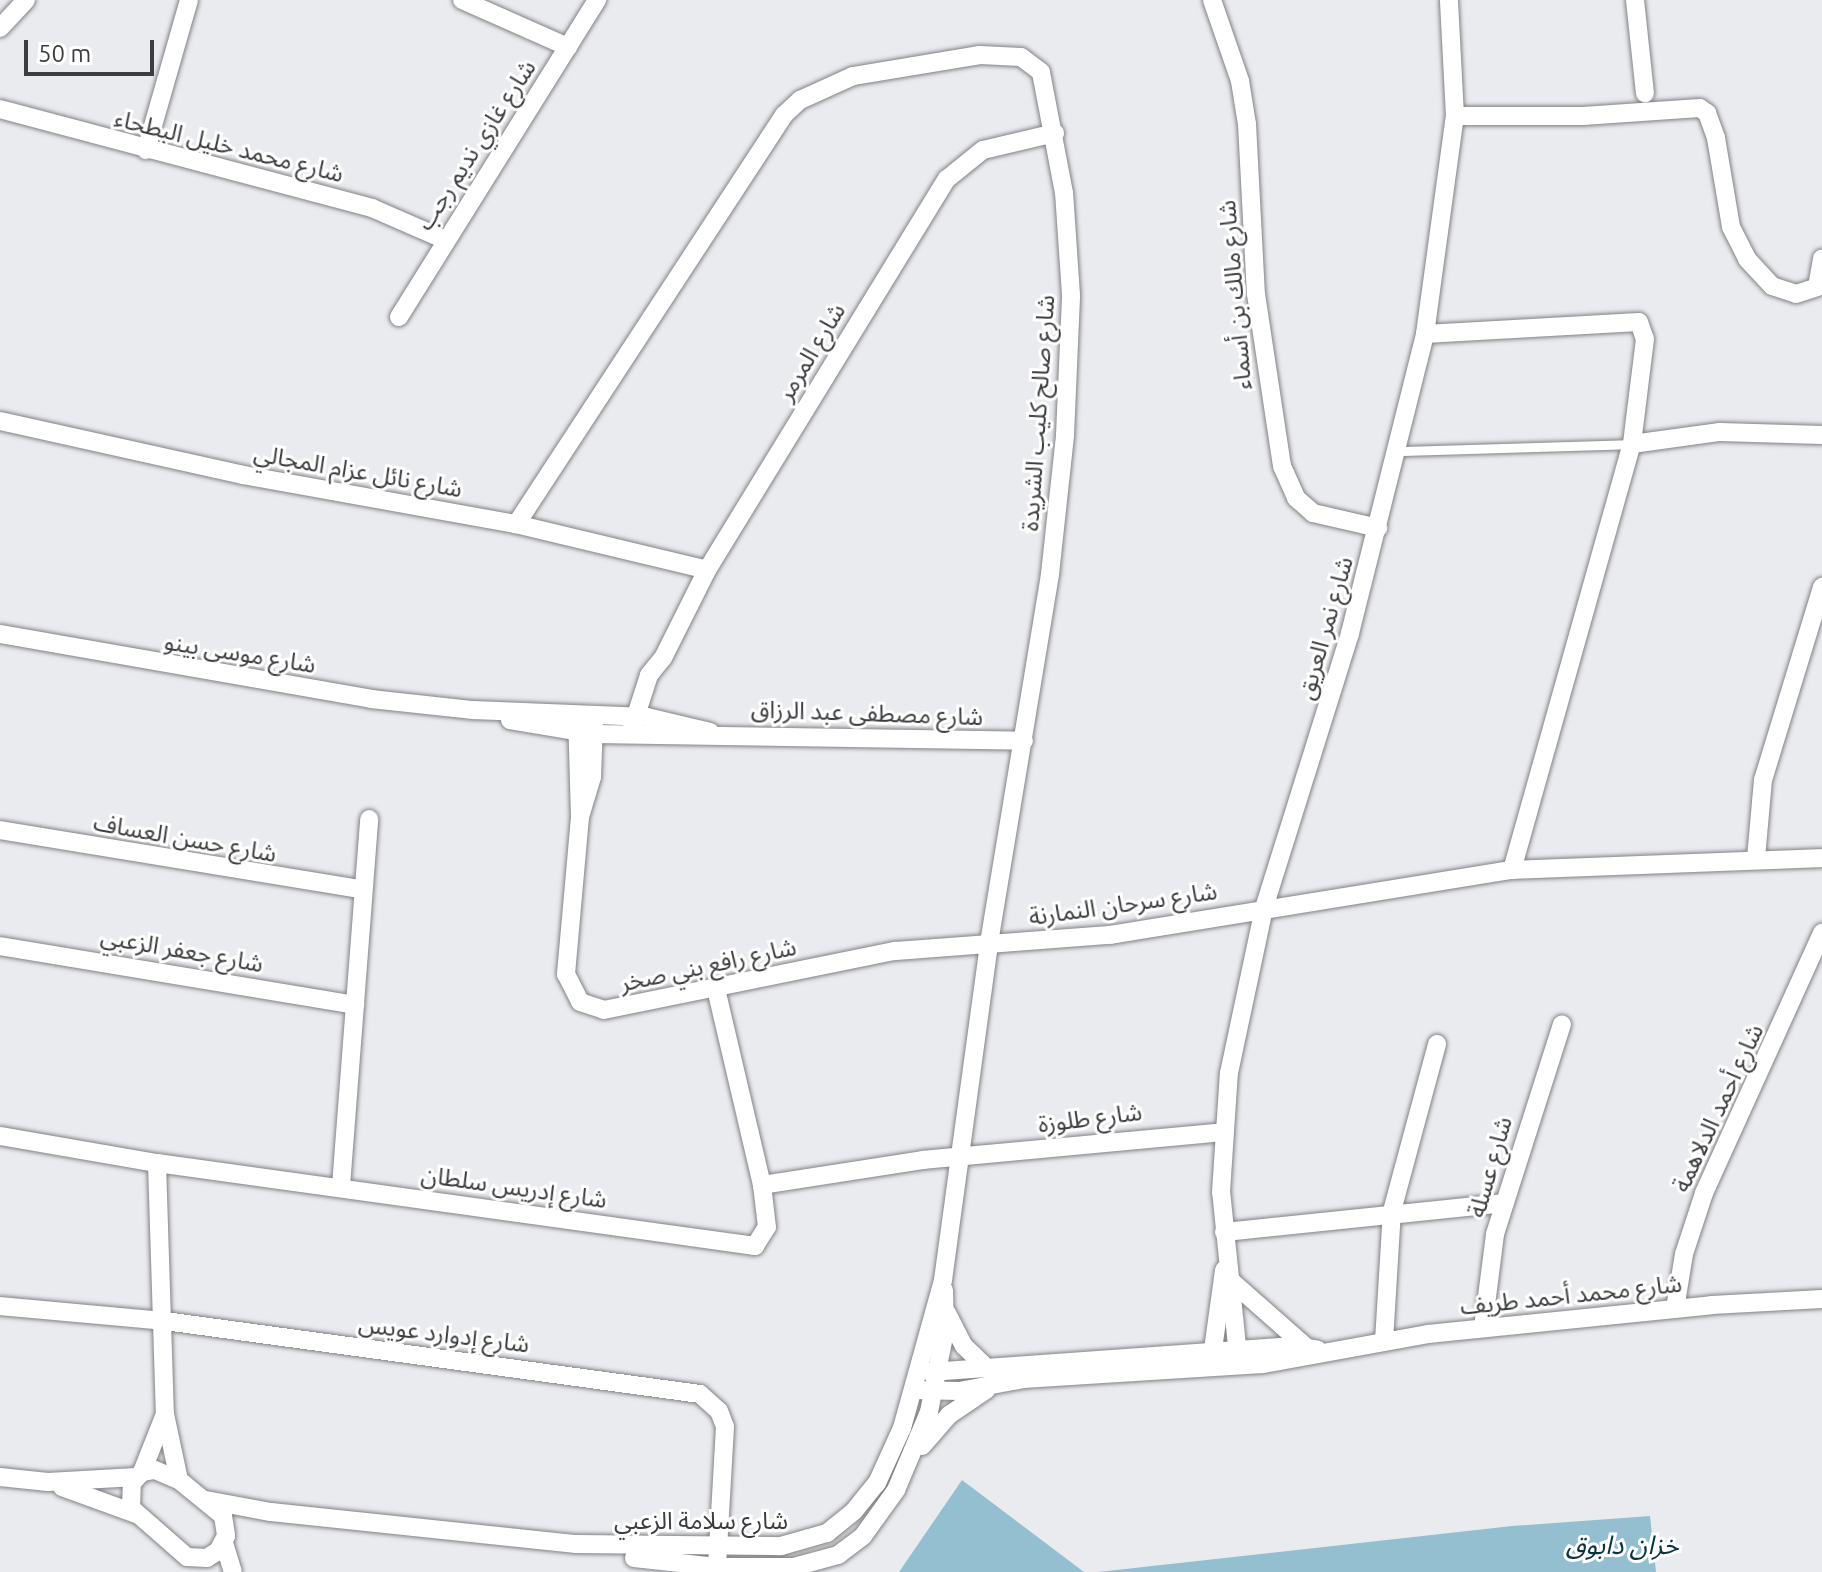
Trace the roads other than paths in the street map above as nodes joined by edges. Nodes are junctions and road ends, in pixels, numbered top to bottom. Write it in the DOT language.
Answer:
graph roads {
  1 [pos="26,0"];
  2 [pos="189,0"];
  3 [pos="462,0"];
  4 [pos="597,0"];
  5 [pos="1212,0"];
  6 [pos="1449,0"];
  7 [pos="1635,0"];
  8 [pos="0,28"];
  9 [pos="568,47"];
  10 [pos="1645,93"];
  11 [pos="0,109"];
  12 [pos="1455,116"];
  13 [pos="1055,133"];
  14 [pos="146,150"];
  15 [pos="443,239"];
  16 [pos="1822,258"];
  17 [pos="399,317"];
  18 [pos="1425,334"];
  19 [pos="0,421"];
  20 [pos="1822,435"];
  21 [pos="1632,444"];
  22 [pos="1399,451"];
  23 [pos="516,524"];
  24 [pos="1378,528"];
  25 [pos="707,570"];
  26 [pos="1822,587"];
  27 [pos="0,634"];
  28 [pos="585,724"];
  29 [pos="638,725"];
  30 [pos="1024,741"];
  31 [pos="369,819"];
  32 [pos="0,830"];
  33 [pos="1756,858"];
  34 [pos="1822,858"];
  35 [pos="1512,870"];
  36 [pos="362,889"];
  37 [pos="1264,908"];
  38 [pos="1822,933"];
  39 [pos="989,943"];
  40 [pos="0,946"];
  41 [pos="716,989"];
  42 [pos="355,1005"];
  43 [pos="1562,1024"];
  44 [pos="1437,1044"];
  45 [pos="1223,1132"];
  46 [pos="0,1136"];
  47 [pos="963,1157"];
  48 [pos="157,1163"];
  49 [pos="762,1185"];
  50 [pos="341,1186"];
  51 [pos="1504,1203"];
  52 [pos="1392,1211"];
  53 [pos="1224,1232"];
  54 [pos="1228,1272"];
  55 [pos="943,1280"];
  56 [pos="1822,1299"];
  57 [pos="0,1306"];
  58 [pos="1675,1309"];
  59 [pos="945,1310"];
  60 [pos="165,1321"];
  61 [pos="1483,1328"];
  62 [pos="1384,1341"];
  63 [pos="1306,1347"];
  64 [pos="1326,1352"];
  65 [pos="1238,1358"];
  66 [pos="1212,1360"];
  67 [pos="919,1371"];
  68 [pos="990,1377"];
  69 [pos="937,1382"];
  70 [pos="914,1390"];
  71 [pos="165,1414"];
  72 [pos="908,1465"];
  73 [pos="139,1474"];
  74 [pos="0,1477"];
  75 [pos="179,1480"];
  76 [pos="48,1482"];
  77 [pos="206,1500"];
  78 [pos="271,1512"];
  79 [pos="136,1514"];
  80 [pos="827,1533"];
  81 [pos="225,1540"];
  82 [pos="576,1544"];
  83 [pos="718,1547"];
  84 [pos="187,1557"];
  85 [pos="841,1563"];
  86 [pos="717,1567"];
  87 [pos="209,1572"];
  88 [pos="233,1572"];
  1 -- 8 [label="street"];
  2 -- 14 [label="street"];
  3 -- 9 [label="street"];
  4 -- 9 [label="street, شارع غازي نديم رجب"];
  5 -- 24 [label="street, شارع مالك بن أسماء"];
  6 -- 12 [label="street, شارع نمر العريق"];
  7 -- 10 [label="street"];
  9 -- 15 [label="street, شارع غازي نديم رجب"];
  11 -- 14 [label="street, شارع محمد خليل البطحاء"];
  12 -- 16 [label="street"];
  12 -- 18 [label="street, شارع نمر العريق"];
  13 -- 23 [label="street, شارع صالح كليب الشريدة"];
  13 -- 25 [label="street, شارع المرمر"];
  13 -- 30 [label="street, شارع صالح كليب الشريدة"];
  14 -- 15 [label="street, شارع محمد خليل البطحاء"];
  15 -- 17 [label="street, شارع غازي نديم رجب"];
  18 -- 21 [label="street"];
  18 -- 22 [label="street, شارع نمر العريق"];
  19 -- 23 [label="street, شارع نائل عزام المجالي"];
  20 -- 21 [label="street"];
  21 -- 22 [label="lane"];
  21 -- 35 [label="street"];
  22 -- 24 [label="street, شارع نمر العريق"];
  23 -- 25 [label="street, شارع نائل عزام المجالي"];
  24 -- 37 [label="street, شارع نمر العريق"];
  25 -- 29 [label="street, شارع المرمر"];
  26 -- 33 [label="street"];
  27 -- 28 [label="street, شارع موسى بينو"];
  28 -- 29 [label="street, شارع مصطفى عبد الرزاق"];
  28 -- 41 [label="street, شارع رافع بني صخر"];
  29 -- 30 [label="street, شارع مصطفى عبد الرزاق"];
  30 -- 39 [label="street, شارع صالح كليب الشريدة"];
  31 -- 36 [label="street"];
  32 -- 36 [label="street, شارع حسن العساف"];
  33 -- 34 [label="street, شارع سرحان النمارنة"];
  33 -- 35 [label="street, شارع سرحان النمارنة"];
  35 -- 37 [label="street, شارع سرحان النمارنة"];
  36 -- 42 [label="street"];
  37 -- 39 [label="street, شارع سرحان النمارنة"];
  37 -- 45 [label="street, شارع نمر العريق"];
  38 -- 58 [label="street, شارع أحمد الدلاهمة"];
  39 -- 41 [label="street, شارع رافع بني صخر"];
  39 -- 47 [label="street, شارع سلامة الزعبي"];
  40 -- 42 [label="street, شارع جعفر الزعبي"];
  41 -- 49 [label="street, شارع إدريس سلطان"];
  42 -- 50 [label="street"];
  43 -- 51 [label="street, شارع عسلة"];
  44 -- 52 [label="street"];
  45 -- 47 [label="street, شارع طلوزة"];
  45 -- 53 [label="street, شارع نمر العريق"];
  46 -- 48 [label="street, شارع إدريس سلطان"];
  47 -- 49 [label="street, شارع طلوزة"];
  47 -- 55 [label="street, شارع سلامة الزعبي"];
  48 -- 50 [label="street, شارع إدريس سلطان"];
  48 -- 60 [label="street"];
  49 -- 50 [label="street, شارع إدريس سلطان"];
  51 -- 52 [label="street"];
  51 -- 61 [label="street, شارع عسلة"];
  52 -- 53 [label="street"];
  52 -- 62 [label="street"];
  53 -- 54 [label="street, شارع نمر العريق"];
  54 -- 63 [label="street"];
  54 -- 65 [label="street, شارع نمر العريق"];
  54 -- 66 [label="street, شارع نمر العريق"];
  55 -- 59 [label="street, شارع سلامة الزعبي"];
  55 -- 67 [label="street, شارع سلامة الزعبي"];
  56 -- 58 [label="street, شارع محمد أحمد طريف"];
  57 -- 60 [label="street, شارع إدوارد عويس"];
  58 -- 61 [label="street, شارع محمد أحمد طريف"];
  59 -- 68 [label="street"];
  59 -- 69 [label="street, شارع سلامة الزعبي"];
  60 -- 71 [label="street"];
  60 -- 83 [label="street, شارع إدوارد عويس"];
  61 -- 62 [label="street, شارع محمد أحمد طريف"];
  62 -- 64 [label="street, شارع محمد أحمد طريف"];
  63 -- 64 [label="street, شارع محمد أحمد طريف"];
  63 -- 65 [label="street, شارع محمد أحمد طريف"];
  64 -- 65 [label="street, شارع محمد أحمد طريف"];
  65 -- 66 [label="street, شارع محمد أحمد طريف"];
  66 -- 68 [label="street, شارع محمد أحمد طريف"];
  67 -- 69 [label="street, شارع محمد أحمد طريف"];
  67 -- 70 [label="street, شارع سلامة الزعبي"];
  68 -- 69 [label="street, شارع محمد أحمد طريف"];
  68 -- 72 [label="street"];
  69 -- 70 [label="street, شارع محمد أحمد طريف"];
  69 -- 72 [label="street, شارع سلامة الزعبي"];
  70 -- 80 [label="street, شارع سلامة الزعبي"];
  71 -- 73 [label="street"];
  71 -- 75 [label="street"];
  72 -- 85 [label="street, شارع سلامة الزعبي"];
  73 -- 75 [label="street"];
  73 -- 76 [label="street"];
  73 -- 79 [label="street"];
  74 -- 76 [label="street"];
  75 -- 77 [label="street"];
  76 -- 79 [label="street"];
  77 -- 78 [label="street, شارع سلامة الزعبي"];
  77 -- 81 [label="street"];
  78 -- 81 [label="street"];
  78 -- 82 [label="street, شارع سلامة الزعبي"];
  79 -- 84 [label="street"];
  80 -- 83 [label="street, شارع سلامة الزعبي"];
  80 -- 85 [label="street"];
  81 -- 84 [label="street"];
  81 -- 88 [label="street"];
  82 -- 83 [label="street, شارع سلامة الزعبي"];
  82 -- 86 [label="street, شارع سلامة الزعبي"];
  83 -- 86 [label="street, شارع إدوارد عويس"];
  84 -- 87 [label="street"];
  85 -- 86 [label="street, شارع سلامة الزعبي"];
}
